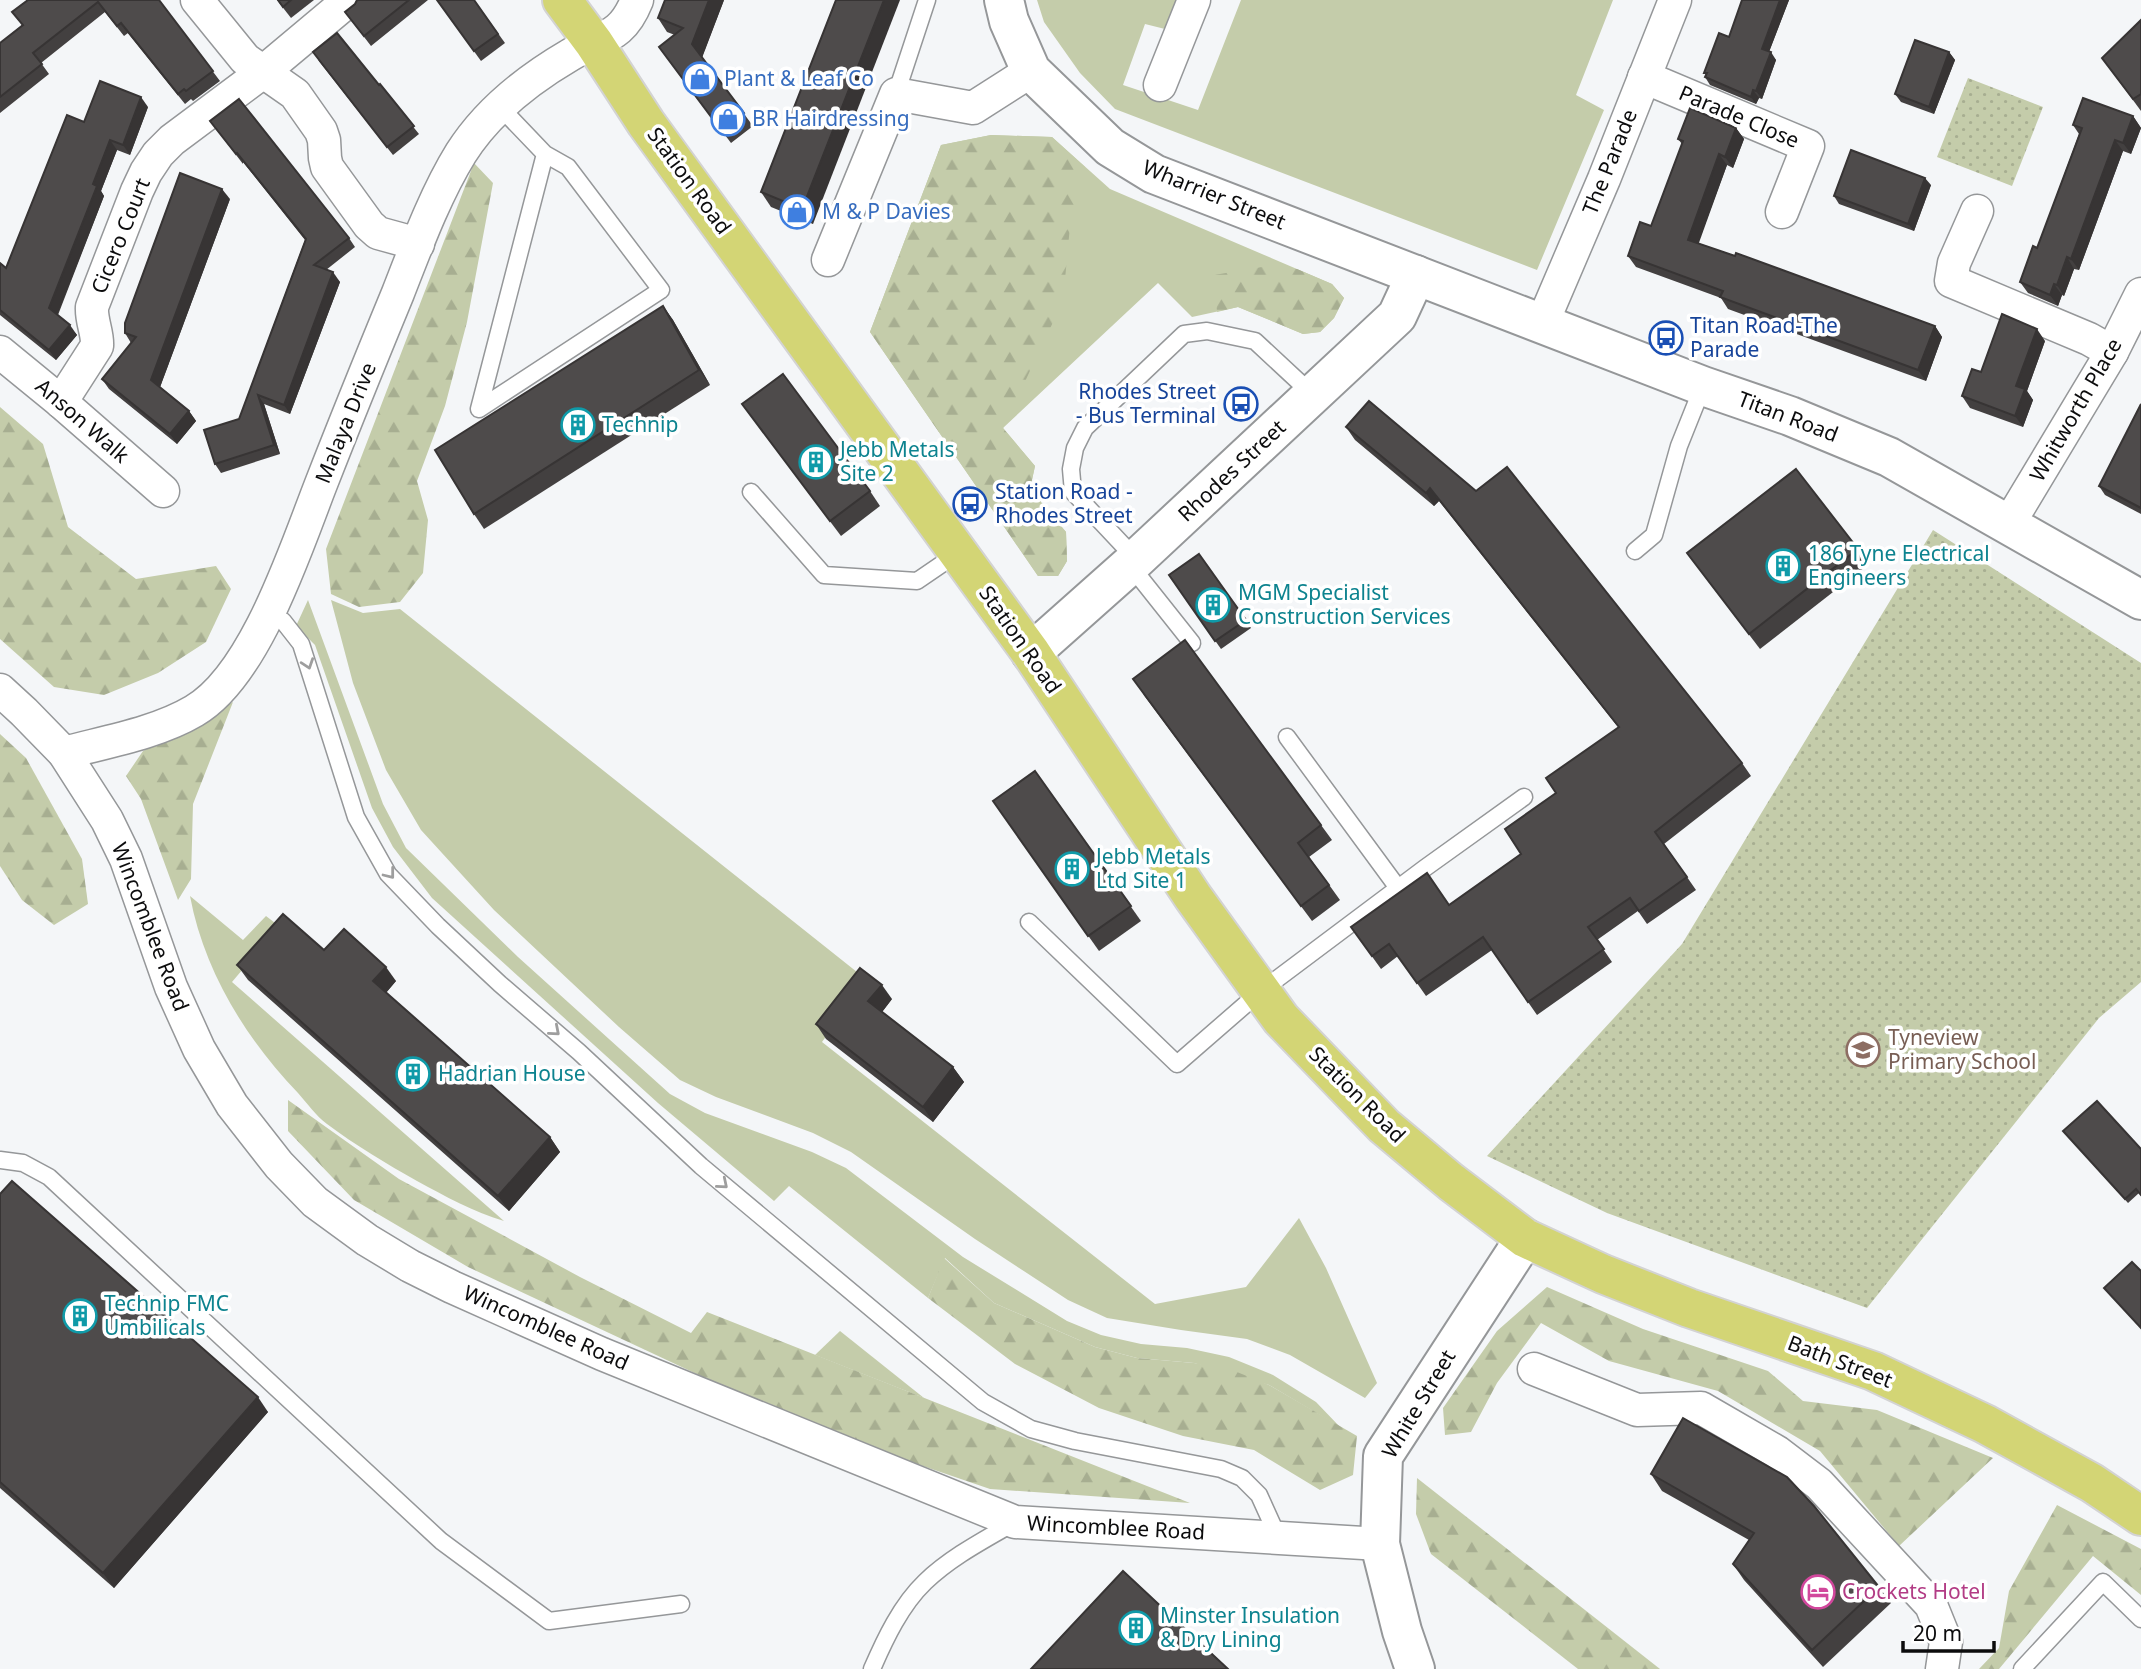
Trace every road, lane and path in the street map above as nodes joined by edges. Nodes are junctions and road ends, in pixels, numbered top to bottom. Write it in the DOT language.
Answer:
graph roads {
  1 [pos="197,0"];
  2 [pos="349,0"];
  3 [pos="562,0"];
  4 [pos="637,0"];
  5 [pos="927,0"];
  6 [pos="1004,0"];
  7 [pos="1194,0"];
  8 [pos="1675,0"];
  9 [pos="594,43"];
  10 [pos="1031,71"];
  11 [pos="263,72"];
  12 [pos="1644,78"];
  13 [pos="1160,85"];
  14 [pos="896,94"];
  15 [pos="500,107"];
  16 [pos="545,154"];
  17 [pos="1977,211"];
  18 [pos="1782,212"];
  19 [pos="418,244"];
  20 [pos="828,260"];
  21 [pos="1416,275"];
  22 [pos="2141,294"];
  23 [pos="1542,324"];
  24 [pos="0,352"];
  25 [pos="2112,352"];
  26 [pos="1703,386"];
  27 [pos="1314,395"];
  28 [pos="61,402"];
  29 [pos="163,491"];
  30 [pos="751,492"];
  31 [pos="2008,525"];
  32 [pos="1635,551"];
  33 [pos="958,553"];
  34 [pos="1133,562"];
  35 [pos="2141,600"];
  36 [pos="266,616"];
  37 [pos="1192,643"];
  38 [pos="1031,653"];
  39 [pos="0,690"];
  40 [pos="1287,737"];
  41 [pos="64,753"];
  42 [pos="1524,797"];
  43 [pos="1398,888"];
  44 [pos="1029,922"];
  45 [pos="1261,991"];
  46 [pos="0,1160"];
  47 [pos="1524,1238"];
  48 [pos="1534,1369"];
  49 [pos="2141,1516"];
  50 [pos="1015,1522"];
  51 [pos="1278,1537"];
  52 [pos="1380,1544"];
  53 [pos="681,1604"];
  54 [pos="2141,1619"];
  55 [pos="1944,1655"];
  56 [pos="872,1669"];
  57 [pos="1415,1669"];
  58 [pos="2022,1669"];
  1 -- 11 [label="street"];
  2 -- 11 [label="street, Cicero Court"];
  3 -- 9 [label="main road, Station Road"];
  4 -- 9 [label="street, Malaya Drive"];
  5 -- 14 [label="lane"];
  6 -- 10 [label="street, Wharrier Street"];
  7 -- 13 [label="street"];
  8 -- 12 [label="street, The Parade"];
  9 -- 15 [label="street, Malaya Drive"];
  9 -- 33 [label="main road, Station Road"];
  10 -- 14 [label="street"];
  10 -- 21 [label="street, Wharrier Street"];
  11 -- 19 [label="street"];
  11 -- 28 [label="street, Cicero Court"];
  12 -- 18 [label="street, Parade Close"];
  12 -- 23 [label="street, The Parade"];
  14 -- 20 [label="street"];
  15 -- 16 [label="lane"];
  15 -- 19 [label="street, Malaya Drive"];
  16 -- 16 [label="lane"];
  17 -- 25 [label="street"];
  19 -- 36 [label="street, Malaya Drive"];
  21 -- 23 [label="street, Titan Road"];
  21 -- 27 [label="street, Rhodes Street"];
  22 -- 25 [label="street, Whitworth Place"];
  23 -- 26 [label="street, Titan Road"];
  24 -- 28 [label="street, Anson Walk"];
  25 -- 31 [label="street, Whitworth Place"];
  26 -- 31 [label="street, Titan Road"];
  26 -- 32 [label="lane"];
  27 -- 34 [label="street, Rhodes Street"];
  27 -- 34 [label="lane"];
  28 -- 29 [label="street, Anson Walk"];
  30 -- 33 [label="lane"];
  31 -- 35 [label="street, Titan Road"];
  33 -- 38 [label="main road, Station Road"];
  34 -- 37 [label="lane"];
  34 -- 38 [label="street, Rhodes Street"];
  36 -- 41 [label="street, Malaya Drive"];
  36 -- 51 [label="lane, one-way"];
  38 -- 45 [label="main road, Station Road"];
  39 -- 41 [label="street, Wincomblee Road"];
  40 -- 43 [label="lane"];
  41 -- 50 [label="street, Wincomblee Road"];
  42 -- 43 [label="lane"];
  43 -- 45 [label="lane"];
  44 -- 45 [label="lane"];
  45 -- 47 [label="main road, Station Road"];
  46 -- 53 [label="lane"];
  47 -- 49 [label="main road, Bath Street"];
  47 -- 52 [label="street, White Street"];
  48 -- 55 [label="street"];
  50 -- 51 [label="street, Wincomblee Road"];
  50 -- 56 [label="lane"];
  51 -- 52 [label="street, Wincomblee Road"];
  52 -- 57 [label="street, White Street"];
  54 -- 58 [label="lane"];
}
